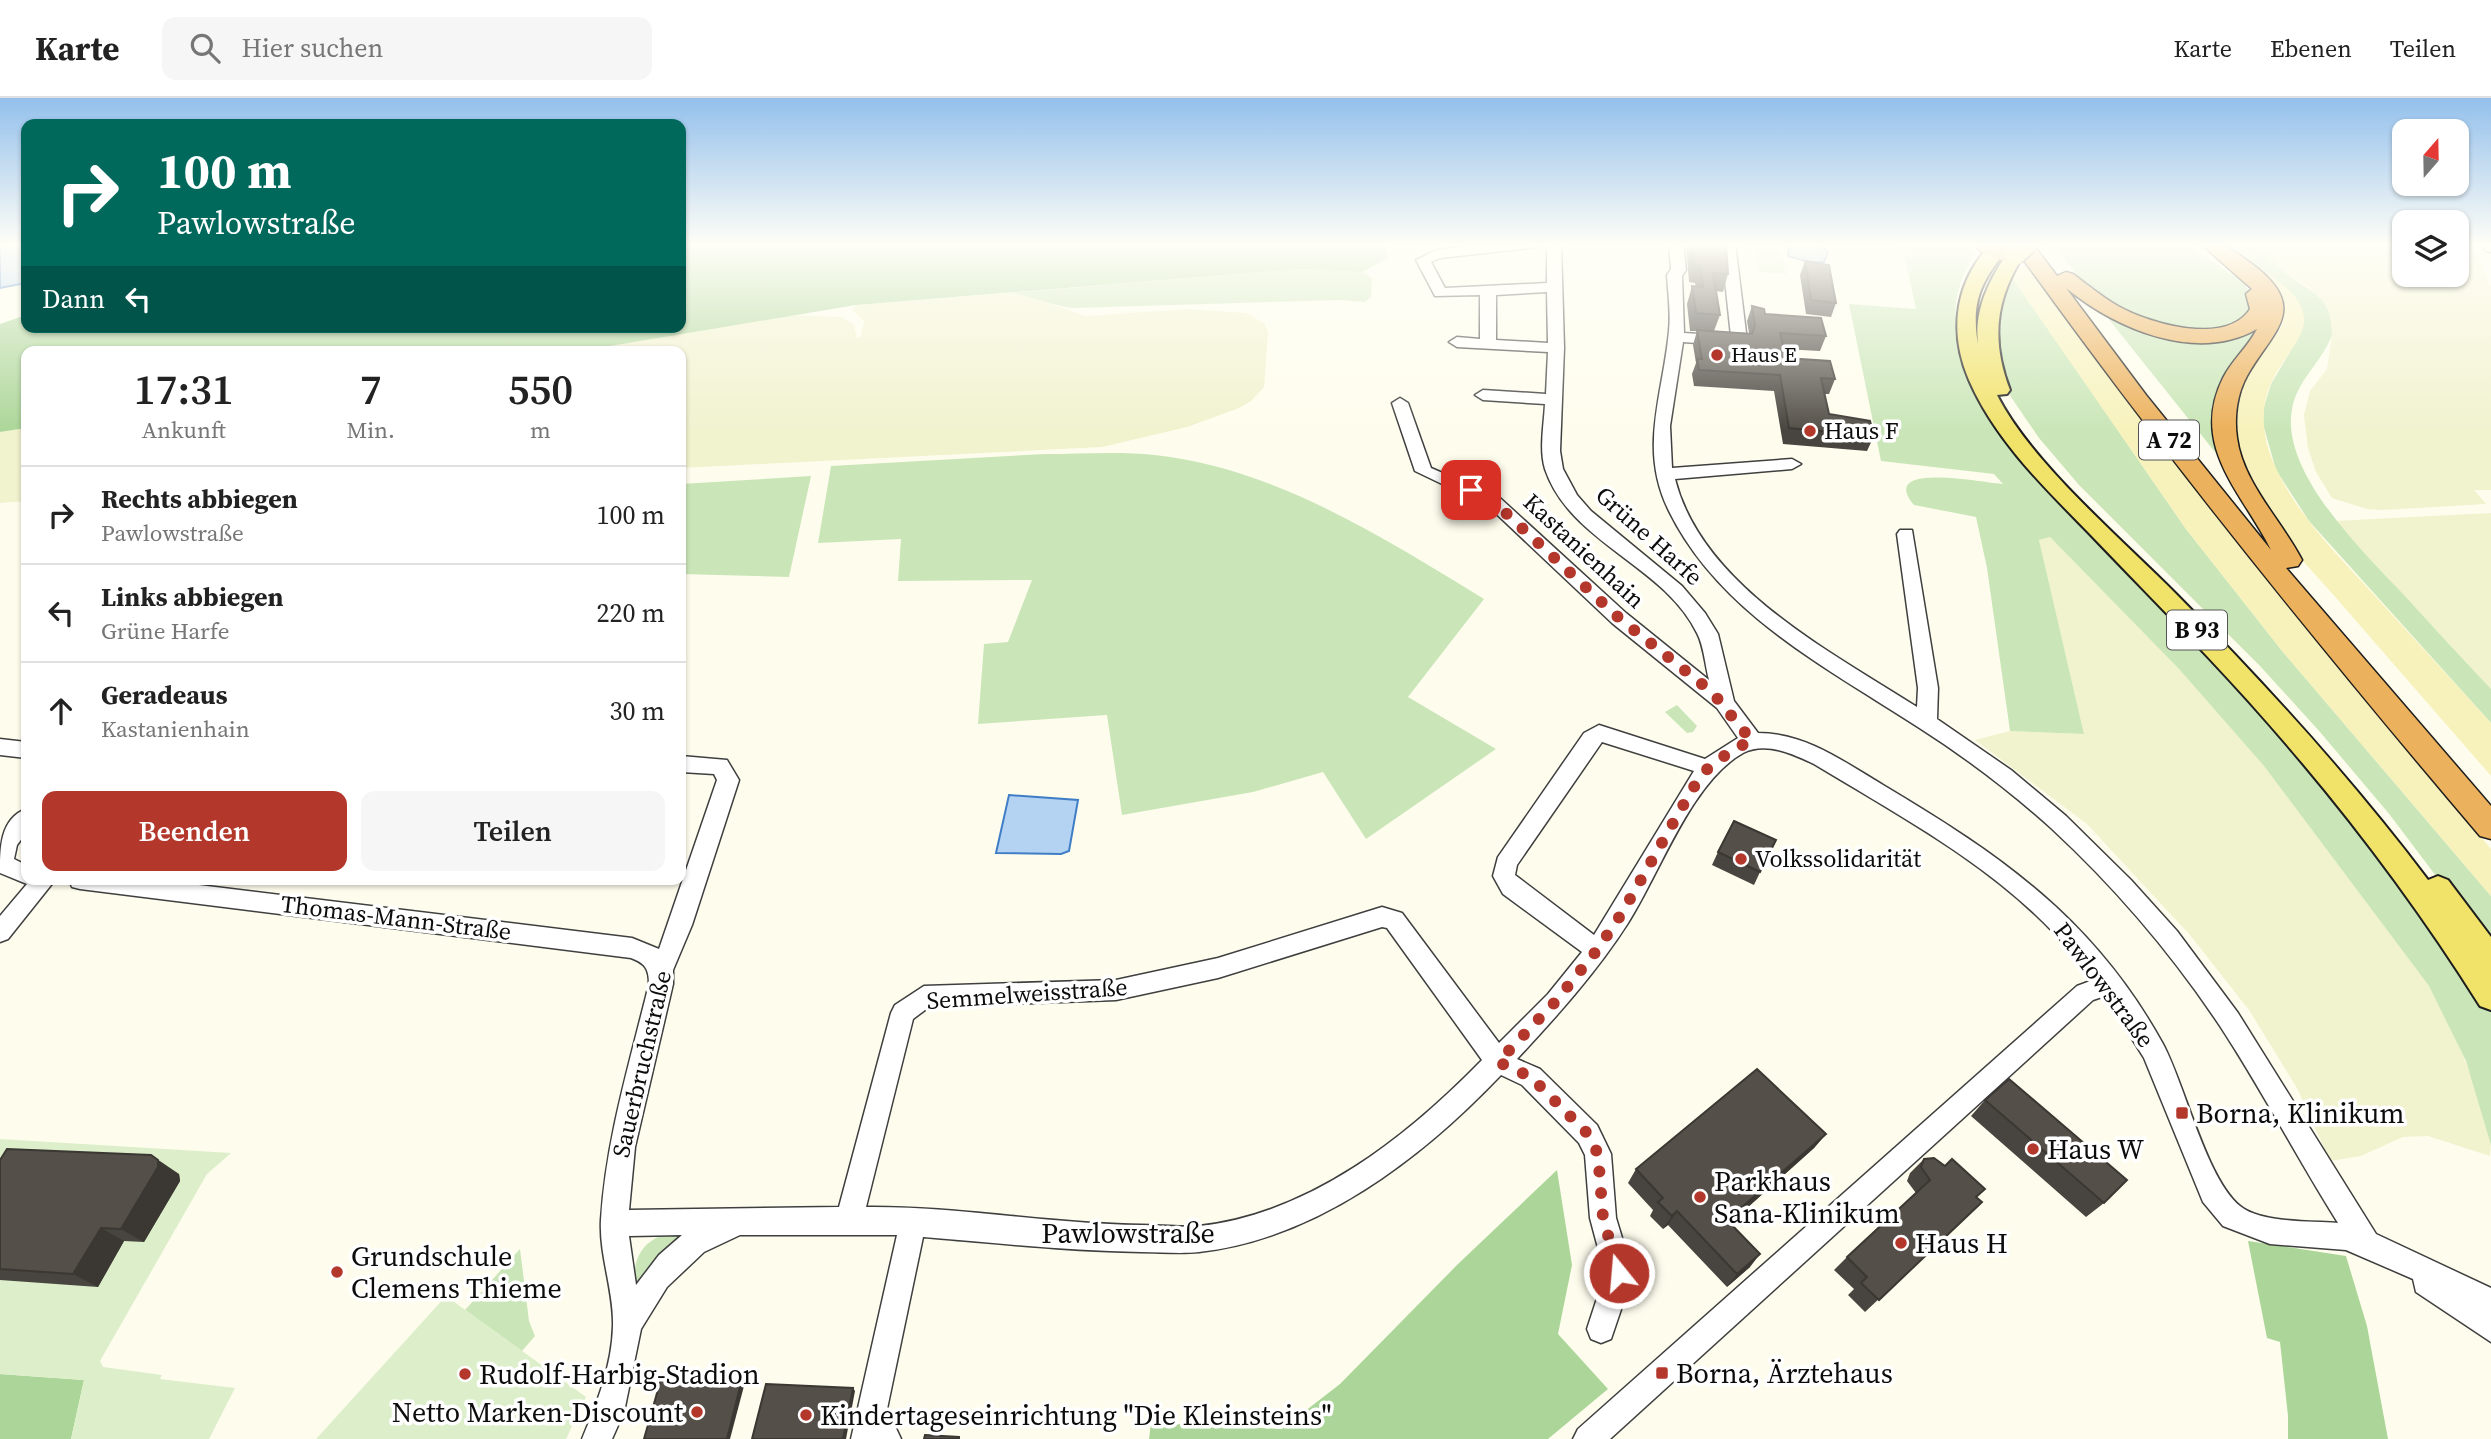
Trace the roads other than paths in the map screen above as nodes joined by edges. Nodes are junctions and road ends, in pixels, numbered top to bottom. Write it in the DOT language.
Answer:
graph roads {
  1 [pos="1488,306"];
  2 [pos="1556,306"];
  3 [pos="1675,306"];
  4 [pos="1735,306"];
  5 [pos="1968,306"];
  6 [pos="1989,306"];
  7 [pos="2058,306"];
  8 [pos="2087,306"];
  9 [pos="2105,306"];
  10 [pos="2260,306"];
  11 [pos="2274,306"];
  12 [pos="1676,337"];
  13 [pos="1457,342"];
  14 [pos="1488,344"];
  15 [pos="1556,348"];
  16 [pos="1483,395"];
  17 [pos="1553,400"];
  18 [pos="1400,403"];
  19 [pos="1792,464"];
  20 [pos="1662,474"];
  21 [pos="1906,534"];
  22 [pos="2289,560"];
  23 [pos="1724,703"];
  24 [pos="1927,722"];
  25 [pos="1752,741"];
  26 [pos="0,747"];
  27 [pos="21,749"];
  28 [pos="686,764"];
  29 [pos="1708,768"];
  30 [pos="2491,796"];
  31 [pos="21,824"];
  32 [pos="2491,827"];
  33 [pos="21,872"];
  34 [pos="40,885"];
  35 [pos="164,885"];
  36 [pos="0,932"];
  37 [pos="1597,950"];
  38 [pos="2491,960"];
  39 [pos="661,970"];
  40 [pos="2110,984"];
  41 [pos="2491,997"];
  42 [pos="1498,1062"];
  43 [pos="849,1220"];
  44 [pos="744,1221"];
  45 [pos="614,1223"];
  46 [pos="913,1223"];
  47 [pos="2367,1243"];
  48 [pos="2404,1263"];
  49 [pos="2491,1303"];
  50 [pos="627,1325"];
  51 [pos="2491,1328"];
  52 [pos="1601,1329"];
  53 [pos="872,1410"];
  54 [pos="597,1439"];
  55 [pos="866,1439"];
  56 [pos="886,1439"];
  57 [pos="1588,1439"];
  1 -- 14 [label="street"];
  2 -- 15 [label="street, Grüne Harfe"];
  3 -- 12 [label="street"];
  4 -- 12 [label="street"];
  5 -- 41 [label="main road, B 93"];
  6 -- 38 [label="main road, B 93"];
  7 -- 32 [label="highway, A 72"];
  8 -- 22 [label="highway, A 72"];
  9 -- 10 [label="highway"];
  11 -- 22 [label="highway"];
  12 -- 20 [label="street"];
  13 -- 14 [label="street"];
  14 -- 15 [label="street"];
  15 -- 17 [label="street, Grüne Harfe"];
  16 -- 17 [label="street"];
  17 -- 23 [label="street, Grüne Harfe"];
  18 -- 23 [label="street, Kastanienhain"];
  19 -- 20 [label="street"];
  20 -- 24 [label="street"];
  21 -- 24 [label="street"];
  22 -- 30 [label="highway, A 72"];
  23 -- 25 [label="street, Grüne Harfe"];
  24 -- 47 [label="street"];
  25 -- 29 [label="street, Pawlowstraße"];
  25 -- 40 [label="street, Pawlowstraße"];
  26 -- 27 [label="street"];
  28 -- 39 [label="street, Sauerbruchstraße"];
  29 -- 37 [label="street, Pawlowstraße"];
  29 -- 37 [label="street"];
  31 -- 33 [label="street"];
  34 -- 36 [label="street"];
  35 -- 39 [label="street, Thomas-Mann-Straße"];
  37 -- 42 [label="street, Pawlowstraße"];
  39 -- 45 [label="street, Sauerbruchstraße"];
  40 -- 47 [label="street, Pawlowstraße"];
  40 -- 57 [label="street"];
  42 -- 43 [label="street, Semmelweisstraße"];
  42 -- 46 [label="street, Pawlowstraße"];
  42 -- 52 [label="street"];
  43 -- 44 [label="street, Pawlowstraße"];
  43 -- 46 [label="street, Pawlowstraße"];
  44 -- 45 [label="street, Pawlowstraße"];
  44 -- 50 [label="street, Sauerbruchstraße"];
  45 -- 50 [label="street, Sauerbruchstraße"];
  46 -- 53 [label="street"];
  47 -- 48 [label="street"];
  48 -- 49 [label="street"];
  48 -- 51 [label="street"];
  50 -- 54 [label="street, Sauerbruchstraße"];
  53 -- 55 [label="street"];
  53 -- 56 [label="street"];
}
